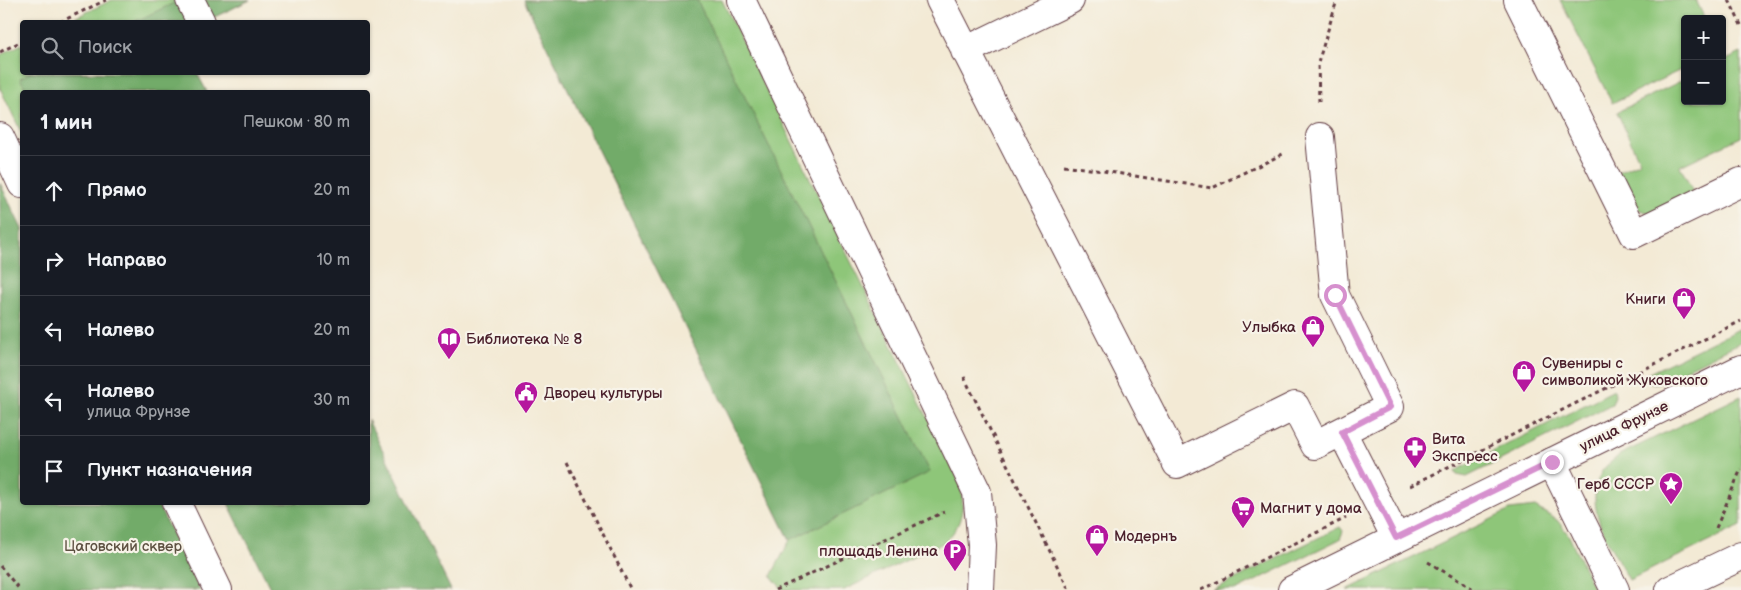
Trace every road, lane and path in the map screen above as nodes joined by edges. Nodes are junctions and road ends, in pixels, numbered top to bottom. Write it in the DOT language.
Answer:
graph roads {
  1 [pos="106,0"];
  2 [pos="190,0"];
  3 [pos="741,0"];
  4 [pos="940,0"];
  5 [pos="1070,0"];
  6 [pos="1337,0"];
  7 [pos="1518,0"];
  8 [pos="1729,0"];
  9 [pos="64,20"];
  10 [pos="200,20"];
  11 [pos="1741,25"];
  12 [pos="20,42"];
  13 [pos="966,51"];
  14 [pos="0,52"];
  15 [pos="0,137"];
  16 [pos="1320,137"];
  17 [pos="1021,158"];
  18 [pos="20,180"];
  19 [pos="1741,182"];
  20 [pos="1741,321"];
  21 [pos="1741,369"];
  22 [pos="1342,432"];
  23 [pos="567,462"];
  24 [pos="1552,462"];
  25 [pos="1010,470"];
  26 [pos="977,492"];
  27 [pos="1377,502"];
  28 [pos="177,505"];
  29 [pos="1396,538"];
  30 [pos="1741,556"];
  31 [pos="0,566"];
  32 [pos="20,590"];
  33 [pos="218,590"];
  34 [pos="630,590"];
  35 [pos="775,590"];
  36 [pos="980,590"];
  37 [pos="1201,590"];
  38 [pos="1292,590"];
  39 [pos="1615,590"];
  40 [pos="1670,590"];
  1 -- 9 [label="path"];
  2 -- 10 [label="street"];
  3 -- 26 [label="street"];
  4 -- 13 [label="street"];
  5 -- 13 [label="street"];
  6 -- 16 [label="path"];
  7 -- 19 [label="street"];
  8 -- 11 [label="path"];
  12 -- 14 [label="path"];
  13 -- 17 [label="street"];
  15 -- 18 [label="street"];
  16 -- 17 [label="path"];
  16 -- 22 [label="street"];
  17 -- 22 [label="street"];
  20 -- 27 [label="path"];
  21 -- 24 [label="street, улица Фрунзе"];
  22 -- 27 [label="street"];
  23 -- 34 [label="path"];
  24 -- 29 [label="street, улица Фрунзе"];
  24 -- 39 [label="street"];
  25 -- 26 [label="path"];
  26 -- 35 [label="path"];
  26 -- 36 [label="street"];
  27 -- 29 [label="street"];
  27 -- 37 [label="path"];
  28 -- 33 [label="street"];
  29 -- 38 [label="street, улица Фрунзе"];
  30 -- 40 [label="street"];
  31 -- 32 [label="path"];
}
